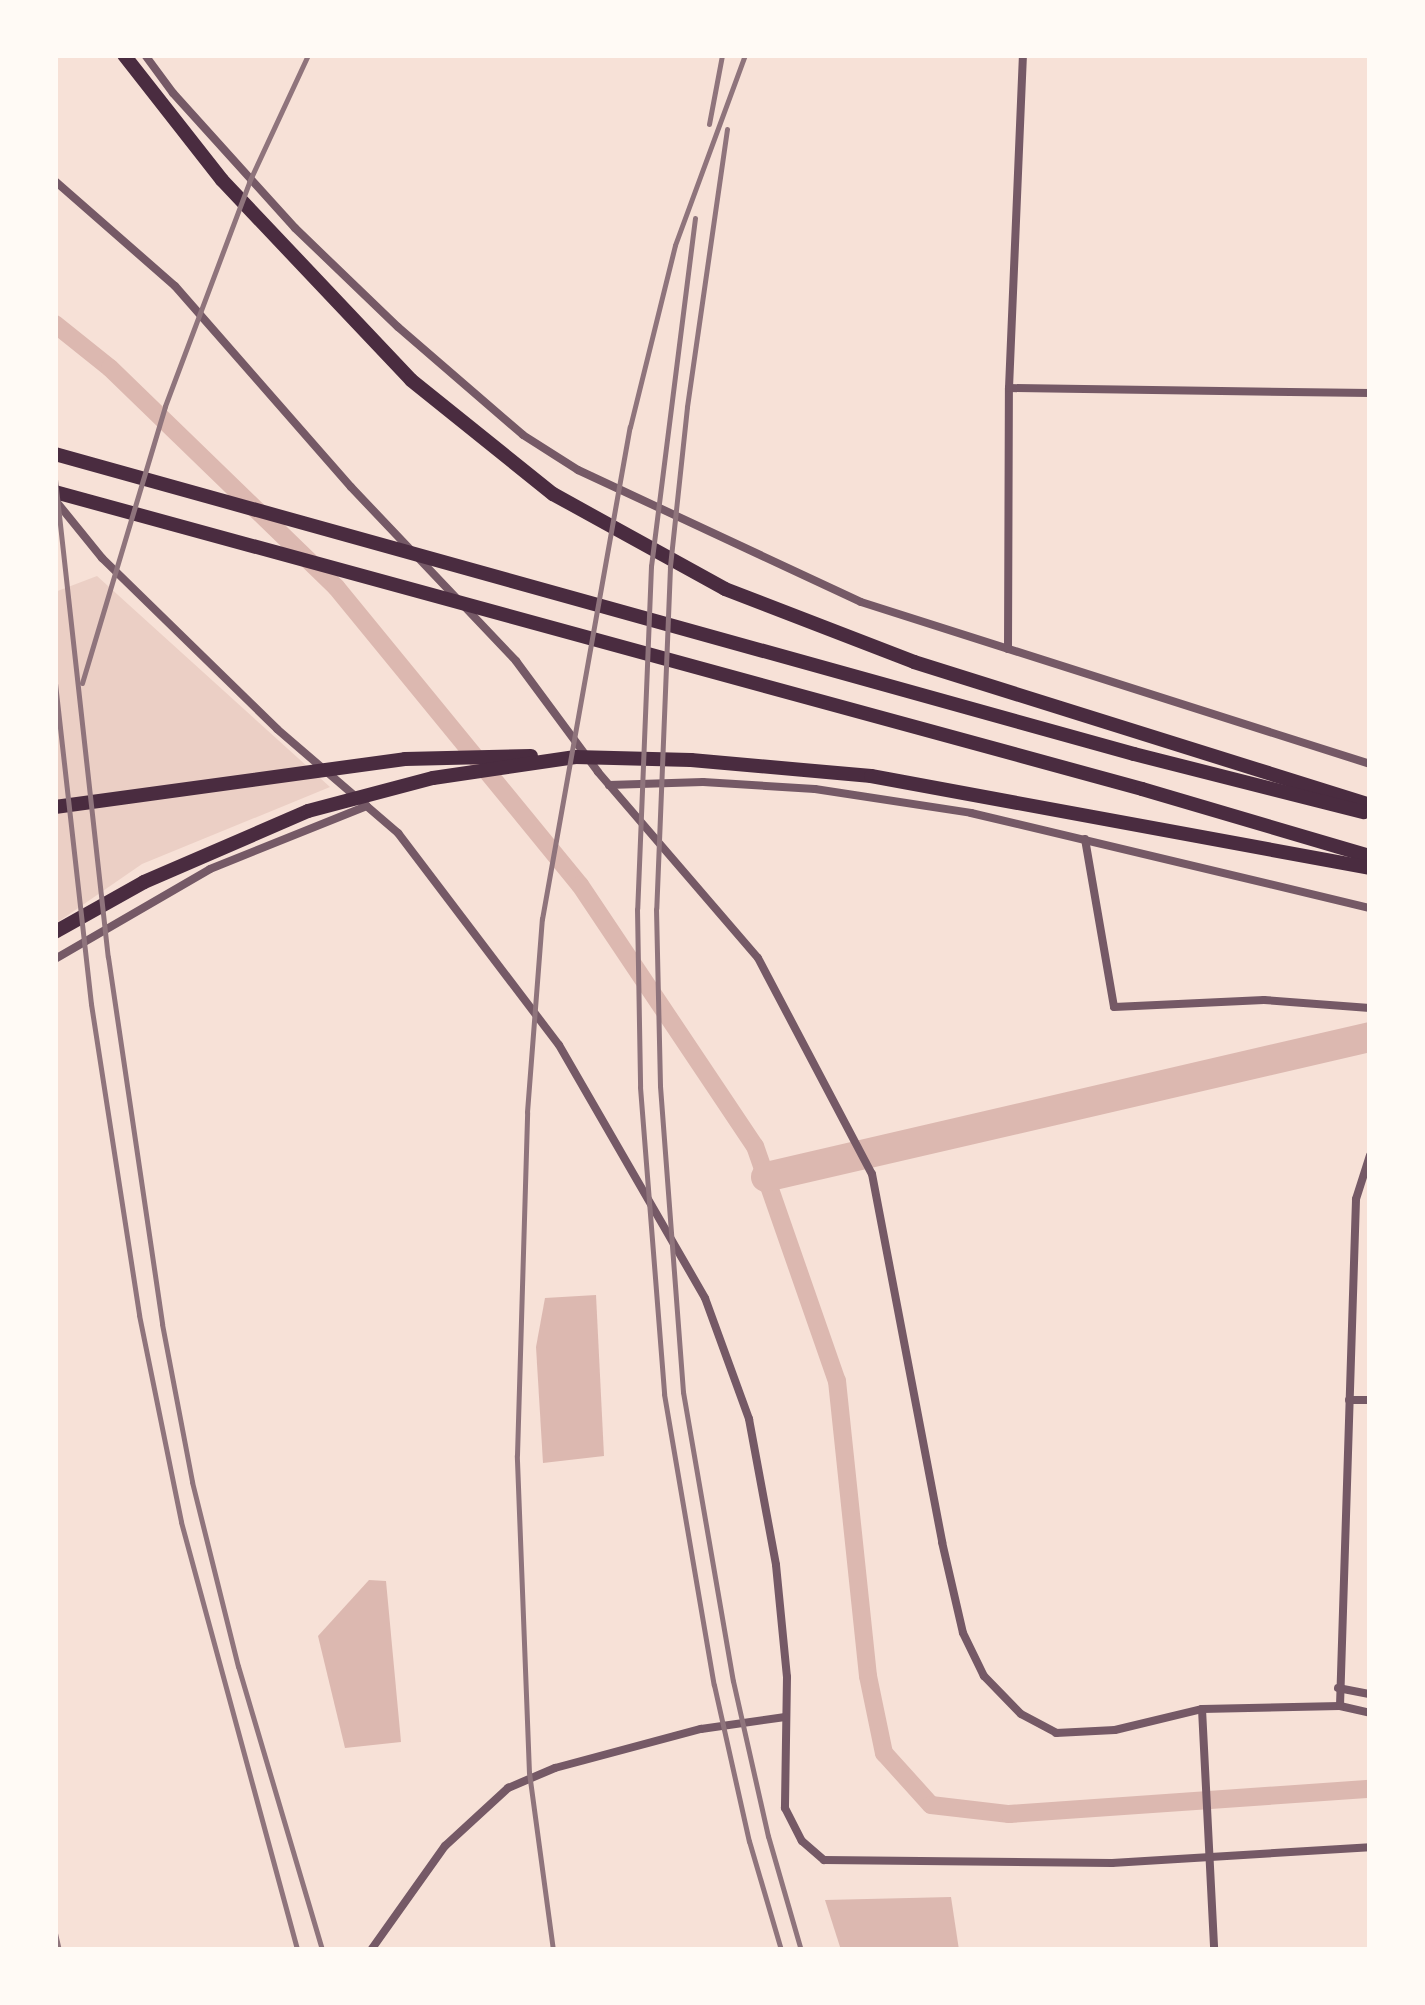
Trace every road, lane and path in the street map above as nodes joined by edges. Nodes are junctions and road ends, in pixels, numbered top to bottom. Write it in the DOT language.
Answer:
graph roads {
  1 [pos="111,55"];
  2 [pos="124,55"];
  3 [pos="145,55"];
  4 [pos="1023,55"];
  5 [pos="156,96"];
  6 [pos="55,181"];
  7 [pos="1009,388"];
  8 [pos="1370,393"];
  9 [pos="55,454"];
  10 [pos="55,492"];
  11 [pos="55,500"];
  12 [pos="1008,648"];
  13 [pos="575,757"];
  14 [pos="1370,764"];
  15 [pos="609,785"];
  16 [pos="1370,805"];
  17 [pos="367,806"];
  18 [pos="55,807"];
  19 [pos="1370,814"];
  20 [pos="1085,839"];
  21 [pos="1370,856"];
  22 [pos="1370,868"];
  23 [pos="1370,908"];
  24 [pos="55,932"];
  25 [pos="55,959"];
  26 [pos="1370,1008"];
  27 [pos="1370,1155"];
  28 [pos="1348,1400"];
  29 [pos="1370,1400"];
  30 [pos="1338,1688"];
  31 [pos="1370,1694"];
  32 [pos="1340,1706"];
  33 [pos="1202,1710"];
  34 [pos="1370,1713"];
  35 [pos="786,1718"];
  36 [pos="1370,1847"];
  37 [pos="1208,1858"];
  38 [pos="371,1950"];
  39 [pos="1214,1950"];
  1 -- 5 [label="highway"];
  2 -- 5 [label="highway"];
  3 -- 12 [label="street"];
  4 -- 7 [label="street"];
  5 -- 16 [label="highway"];
  6 -- 15 [label="street"];
  7 -- 8 [label="street"];
  7 -- 12 [label="street"];
  9 -- 19 [label="highway"];
  10 -- 21 [label="highway"];
  11 -- 17 [label="street"];
  12 -- 14 [label="street"];
  13 -- 18 [label="highway"];
  13 -- 22 [label="highway"];
  13 -- 24 [label="highway"];
  15 -- 20 [label="street"];
  15 -- 33 [label="street"];
  17 -- 25 [label="street"];
  17 -- 35 [label="street"];
  20 -- 23 [label="street"];
  20 -- 26 [label="street"];
  27 -- 28 [label="street"];
  28 -- 29 [label="street"];
  28 -- 30 [label="street"];
  30 -- 31 [label="street"];
  30 -- 32 [label="street"];
  32 -- 33 [label="street"];
  32 -- 34 [label="street"];
  33 -- 37 [label="street"];
  35 -- 37 [label="street"];
  35 -- 38 [label="street"];
  36 -- 37 [label="street"];
  37 -- 39 [label="street"];
}
